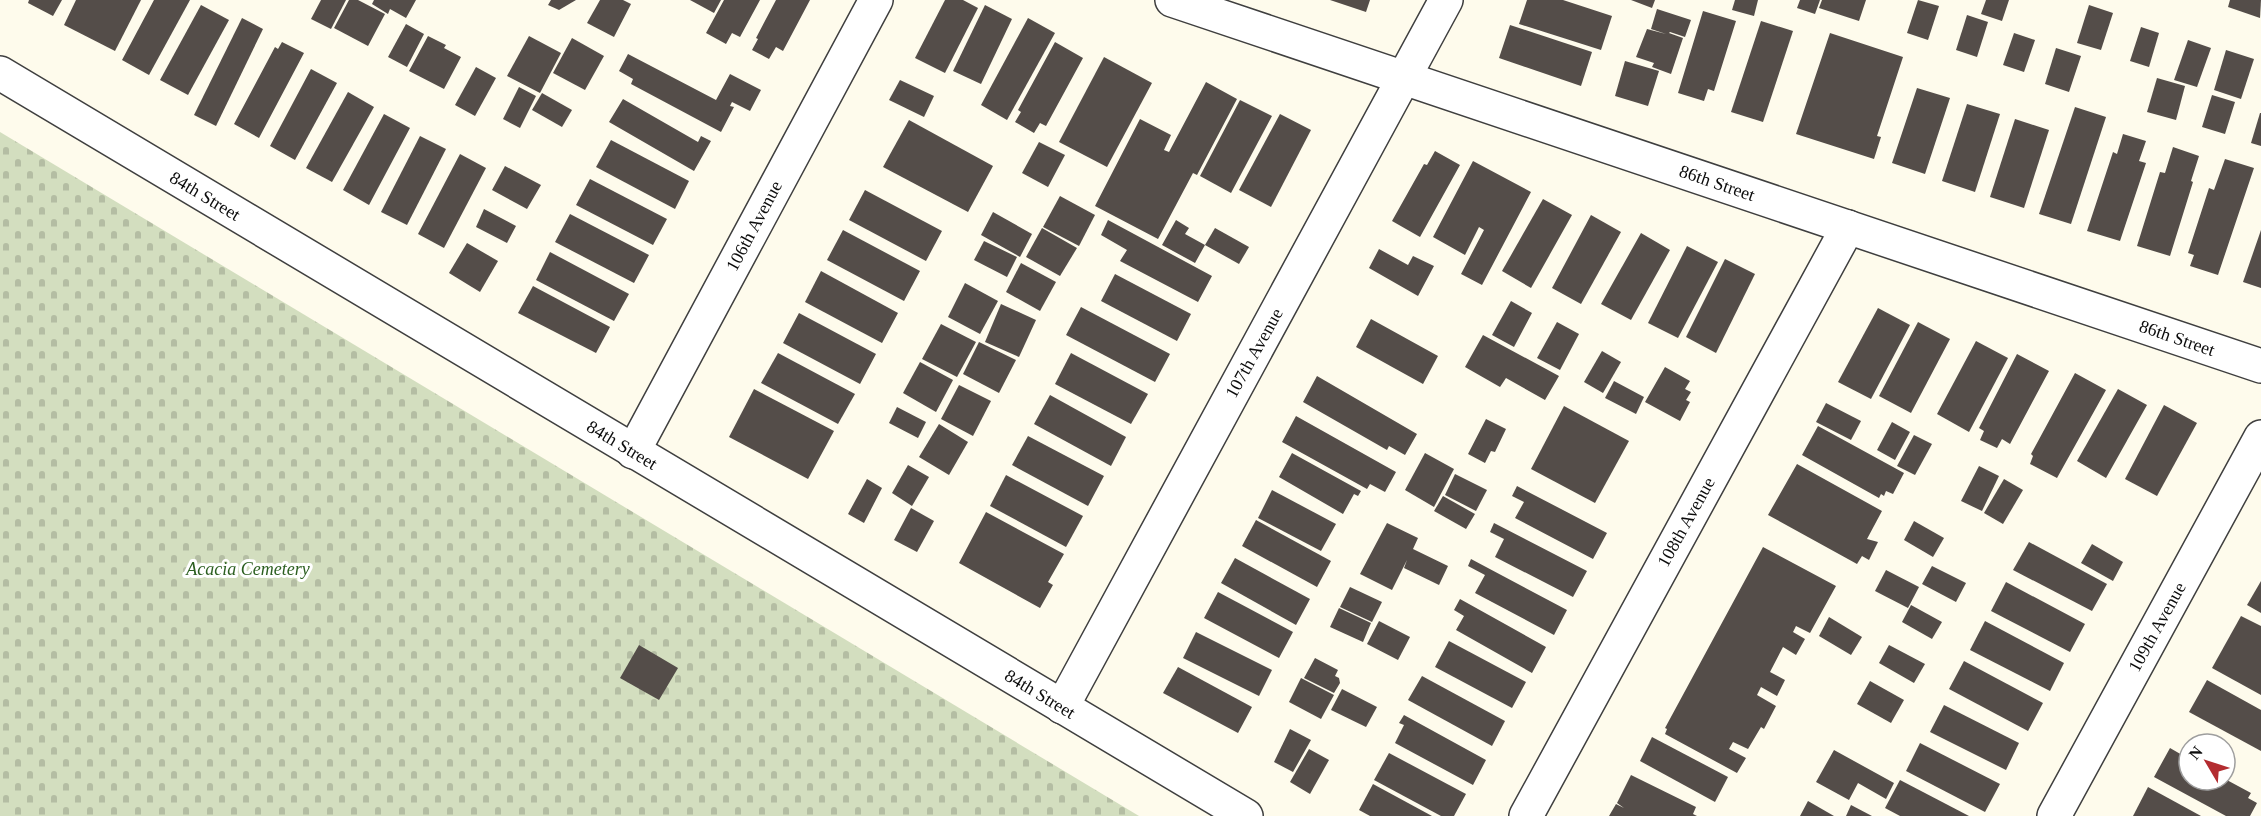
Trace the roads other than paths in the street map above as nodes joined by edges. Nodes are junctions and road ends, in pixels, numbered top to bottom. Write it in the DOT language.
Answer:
graph roads {
  1 [pos="876,0"];
  2 [pos="1172,0"];
  3 [pos="1446,0"];
  4 [pos="0,73"];
  5 [pos="1404,77"];
  6 [pos="1848,227"];
  7 [pos="2261,366"];
  8 [pos="2261,437"];
  9 [pos="633,452"];
  10 [pos="1062,707"];
  11 [pos="1246,816"];
  12 [pos="1526,816"];
  13 [pos="2054,816"];
  1 -- 9 [label="street, 106th Avenue"];
  2 -- 5 [label="street, 86th Street"];
  3 -- 5 [label="street, 107th Avenue"];
  4 -- 9 [label="street, 84th Street"];
  5 -- 6 [label="street, 86th Street"];
  5 -- 10 [label="street, 107th Avenue"];
  6 -- 7 [label="street, 86th Street"];
  6 -- 12 [label="street, 108th Avenue"];
  8 -- 13 [label="street, 109th Avenue"];
  9 -- 10 [label="street, 84th Street"];
  10 -- 11 [label="street, 84th Street"];
}
